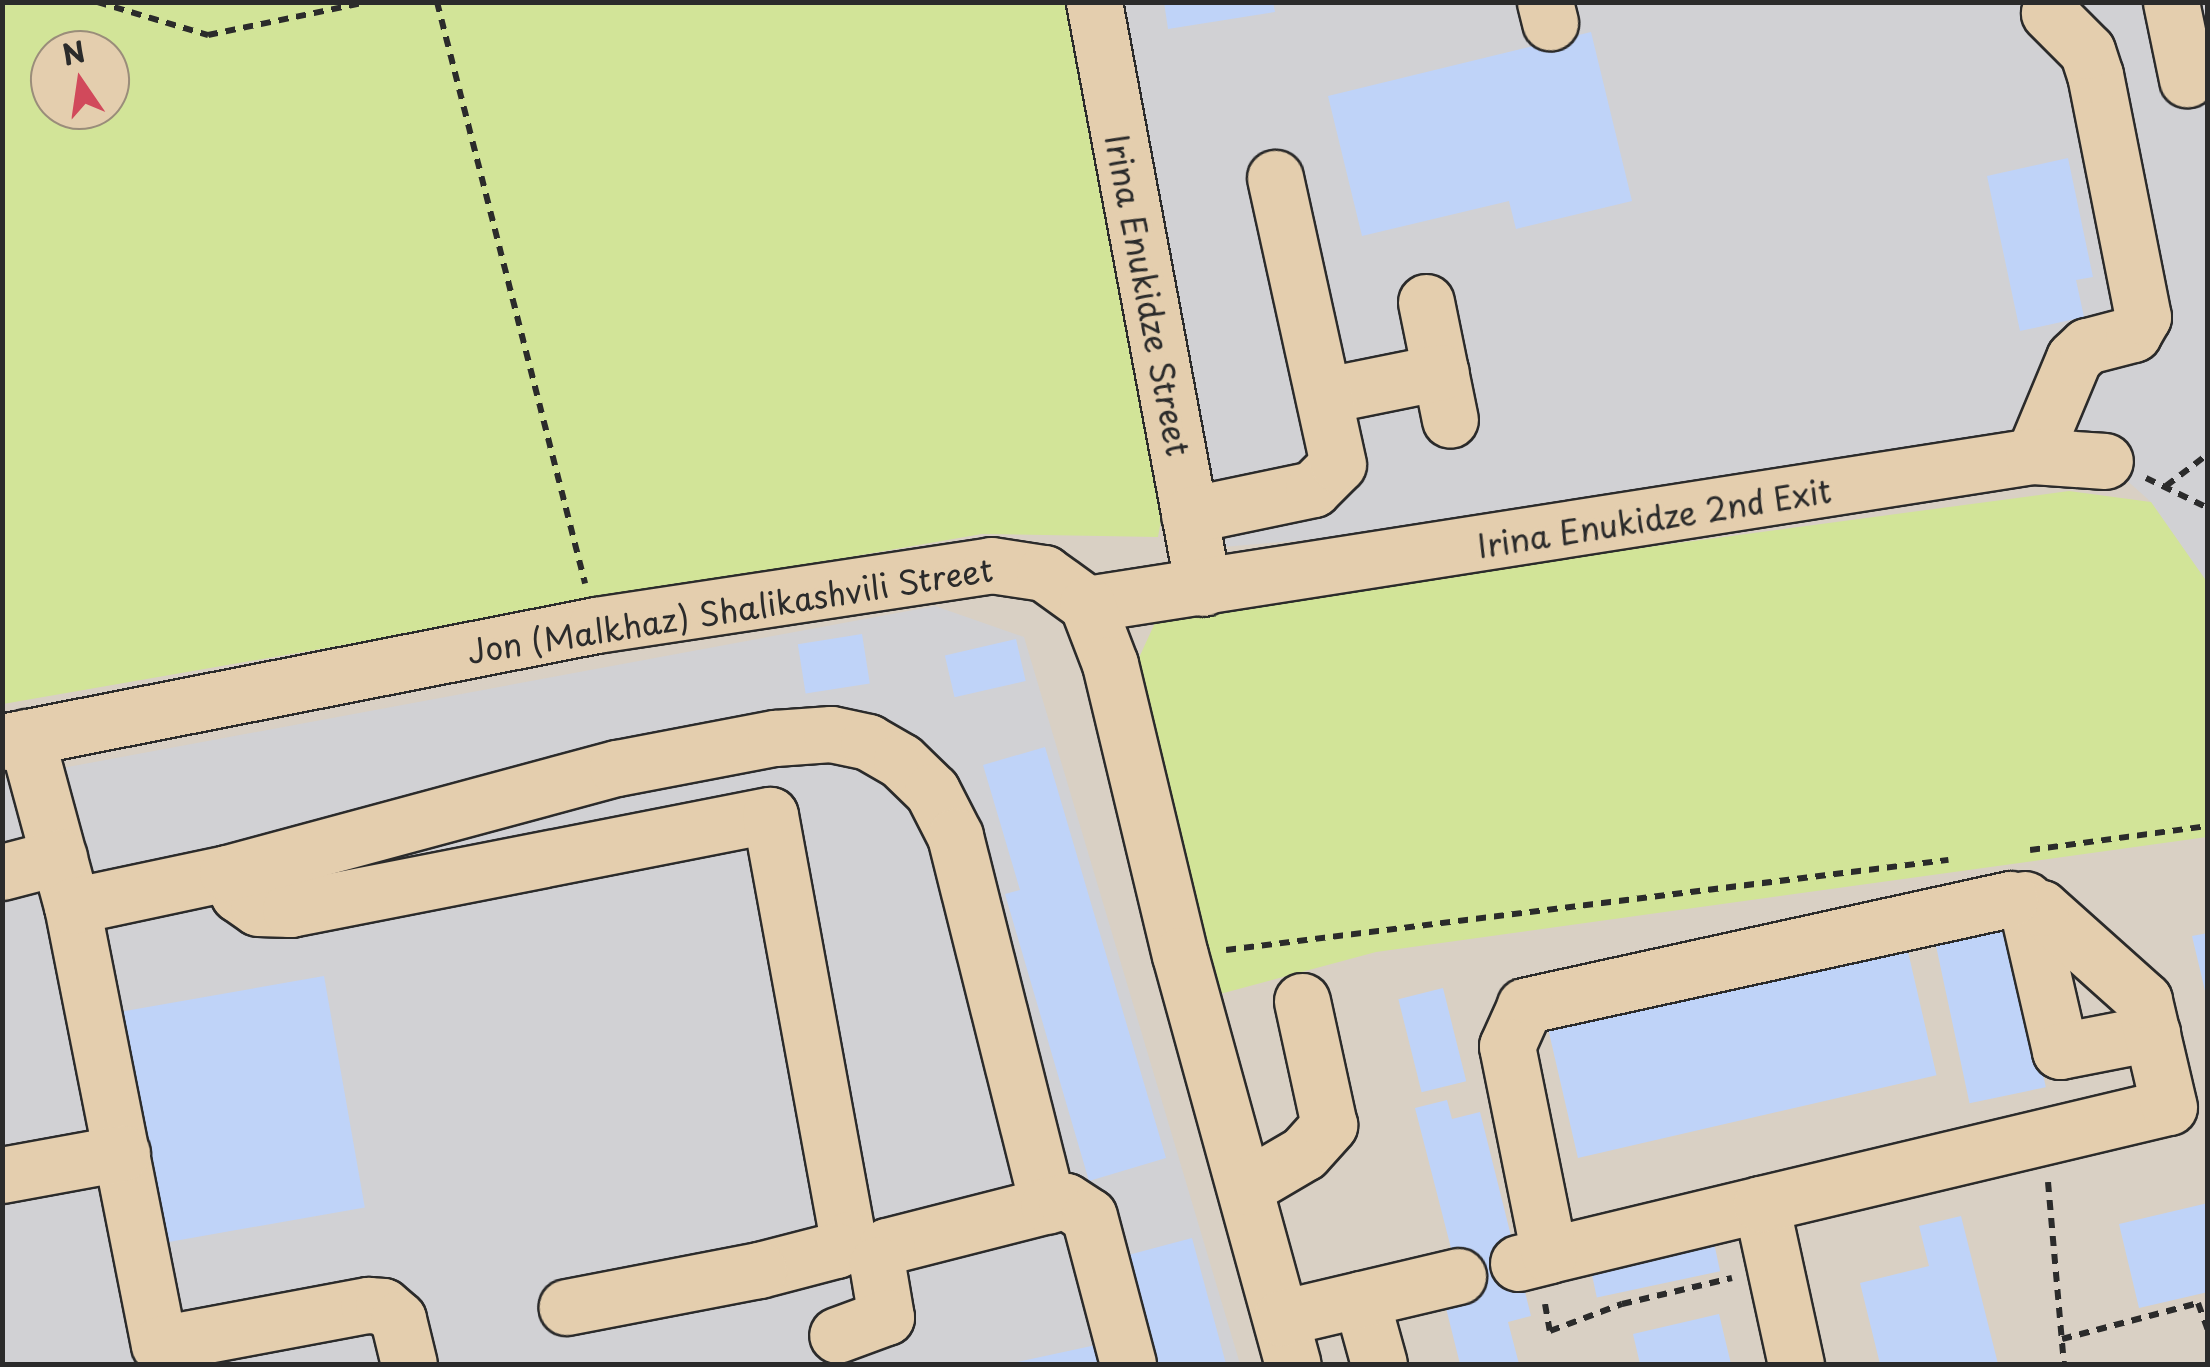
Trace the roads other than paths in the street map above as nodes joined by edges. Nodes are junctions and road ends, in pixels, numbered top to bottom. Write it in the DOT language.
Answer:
graph roads {
  1 [pos="1094,2"];
  2 [pos="2171,2"];
  3 [pos="2049,13"];
  4 [pos="2187,79"];
  5 [pos="1276,178"];
  6 [pos="1426,302"];
  7 [pos="1326,395"];
  8 [pos="2033,456"];
  9 [pos="2105,460"];
  10 [pos="1190,516"];
  11 [pos="1203,588"];
  12 [pos="1087,604"];
  13 [pos="14,739"];
  14 [pos="2,872"];
  15 [pos="228,873"];
  16 [pos="2017,876"];
  17 [pos="66,882"];
  18 [pos="1302,1001"];
  19 [pos="2152,1033"];
  20 [pos="122,1153"];
  21 [pos="2,1175"];
  22 [pos="1246,1187"];
  23 [pos="1761,1204"];
  24 [pos="1048,1205"];
  25 [pos="1458,1276"];
  26 [pos="1361,1299"];
  27 [pos="566,1307"];
  28 [pos="837,1335"];
  29 [pos="1287,1341"];
  30 [pos="409,1364"];
  31 [pos="1128,1364"];
  32 [pos="1379,1364"];
  33 [pos="1796,1364"];
  1 -- 10 [label="street, Irina Enukidze Street"];
  2 -- 4 [label="street"];
  3 -- 8 [label="street"];
  5 -- 7 [label="street"];
  6 -- 7 [label="street"];
  7 -- 10 [label="street"];
  8 -- 9 [label="street, Irina Enukidze 2nd Exit"];
  8 -- 11 [label="street, Irina Enukidze 2nd Exit"];
  10 -- 11 [label="street, Irina Enukidze Street"];
  11 -- 12 [label="street, Irina Enukidze 2nd Exit"];
  12 -- 13 [label="street, Jon (Malkhaz) Shalikashvili Street"];
  12 -- 22 [label="street"];
  13 -- 17 [label="street"];
  14 -- 17 [label="street"];
  15 -- 17 [label="street"];
  15 -- 24 [label="street"];
  15 -- 27 [label="street"];
  16 -- 19 [label="street"];
  16 -- 19 [label="street"];
  16 -- 23 [label="street"];
  17 -- 20 [label="street"];
  18 -- 22 [label="street"];
  19 -- 23 [label="street"];
  20 -- 21 [label="street"];
  20 -- 30 [label="street"];
  22 -- 29 [label="street"];
  23 -- 33 [label="street"];
  24 -- 28 [label="street"];
  24 -- 31 [label="street"];
  25 -- 26 [label="street"];
  26 -- 29 [label="street"];
  26 -- 32 [label="street"];
}
